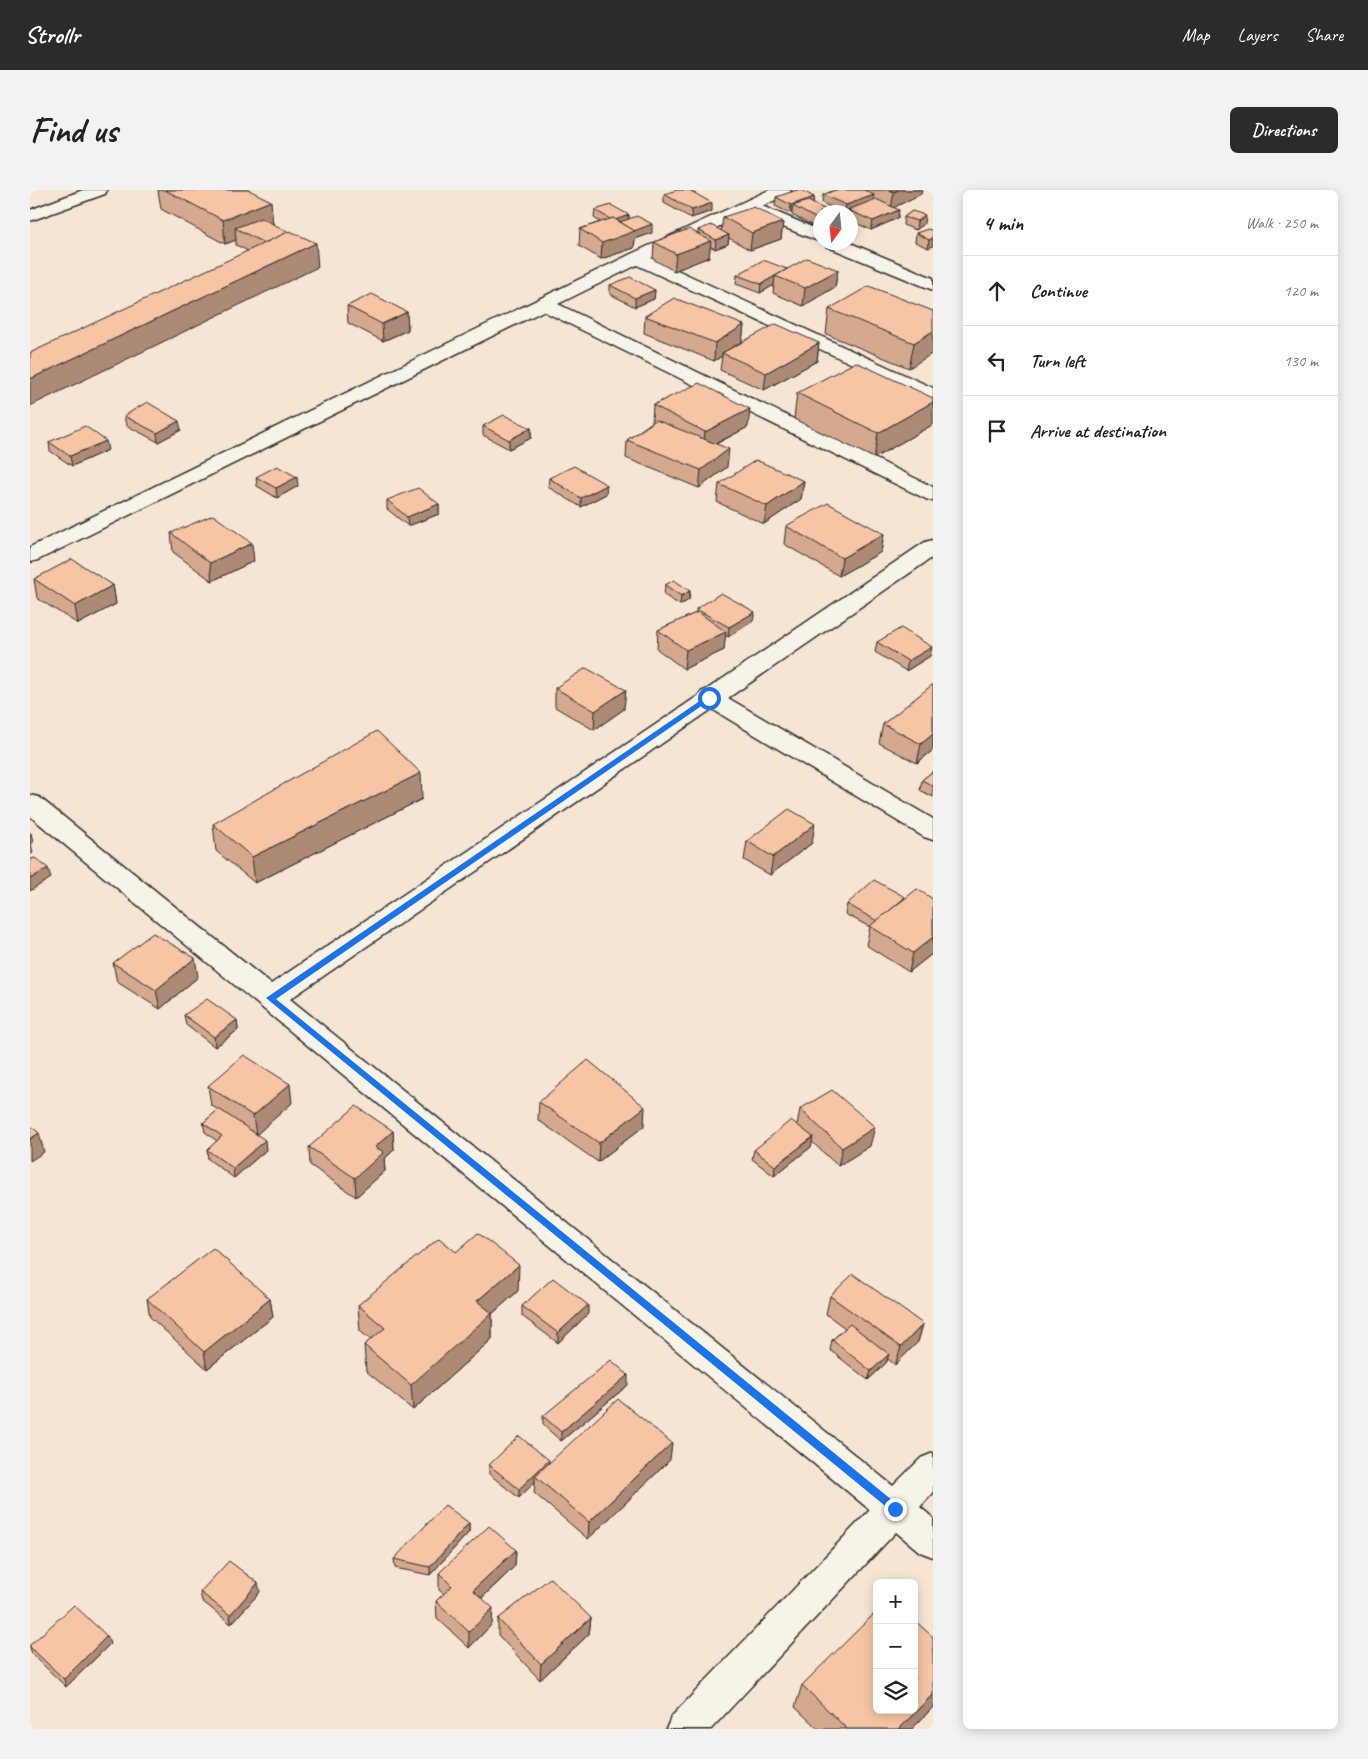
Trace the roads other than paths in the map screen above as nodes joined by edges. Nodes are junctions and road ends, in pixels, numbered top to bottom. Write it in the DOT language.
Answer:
graph roads {
  1 [pos="99,190"];
  2 [pos="783,190"];
  3 [pos="747,207"];
  4 [pos="30,216"];
  5 [pos="813,235"];
  6 [pos="851,250"];
  7 [pos="636,258"];
  8 [pos="933,285"];
  9 [pos="544,304"];
  10 [pos="933,395"];
  11 [pos="933,495"];
  12 [pos="933,547"];
  13 [pos="30,555"];
  14 [pos="709,698"];
  15 [pos="30,803"];
  16 [pos="933,831"];
  17 [pos="270,998"];
  18 [pos="933,1468"];
  19 [pos="895,1509"];
  20 [pos="933,1540"];
  21 [pos="685,1729"];
  1 -- 4 [label="street"];
  2 -- 3 [label="street"];
  3 -- 5 [label="street"];
  3 -- 7 [label="street"];
  6 -- 8 [label="street"];
  7 -- 9 [label="street"];
  7 -- 10 [label="street"];
  9 -- 11 [label="street"];
  9 -- 13 [label="street"];
  12 -- 14 [label="street"];
  14 -- 16 [label="street"];
  14 -- 17 [label="street"];
  15 -- 17 [label="street"];
  17 -- 19 [label="street"];
  18 -- 19 [label="street"];
  19 -- 20 [label="street"];
  19 -- 21 [label="street"];
}
